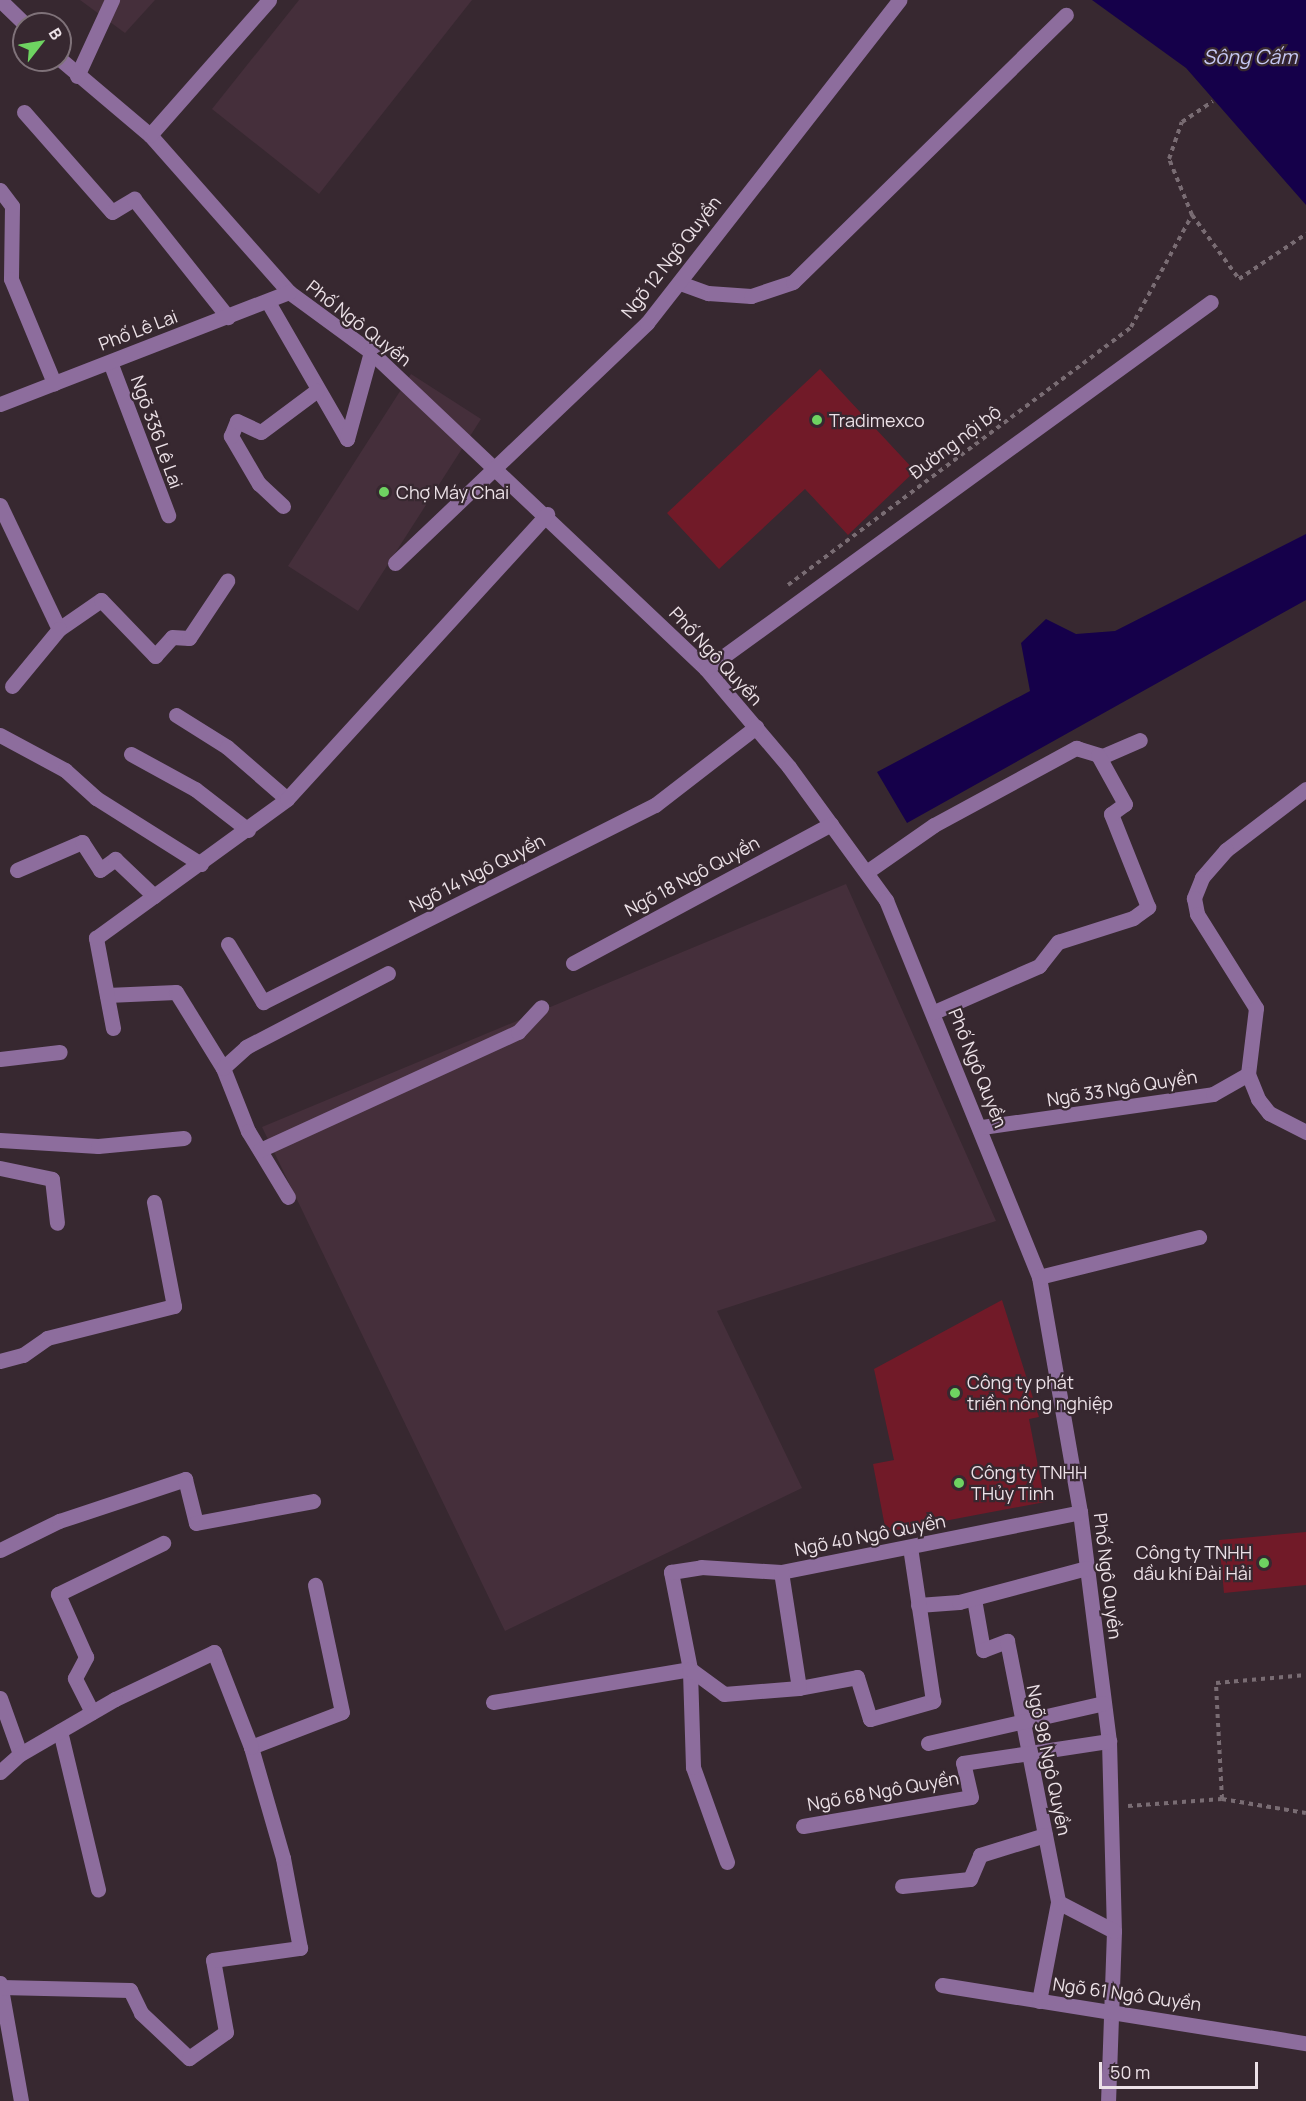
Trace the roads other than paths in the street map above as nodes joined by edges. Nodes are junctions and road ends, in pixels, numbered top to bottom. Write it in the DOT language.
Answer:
graph roads {
  1 [pos="0,0"];
  2 [pos="112,0"];
  3 [pos="269,0"];
  4 [pos="899,0"];
  5 [pos="12,12"];
  6 [pos="1066,15"];
  7 [pos="72,71"];
  8 [pos="77,76"];
  9 [pos="24,112"];
  10 [pos="150,135"];
  11 [pos="0,190"];
  12 [pos="680,283"];
  13 [pos="289,292"];
  14 [pos="268,302"];
  15 [pos="1211,302"];
  16 [pos="228,317"];
  17 [pos="371,352"];
  18 [pos="110,362"];
  19 [pos="54,383"];
  20 [pos="316,391"];
  21 [pos="0,404"];
  22 [pos="499,469"];
  23 [pos="0,505"];
  24 [pos="283,506"];
  25 [pos="547,514"];
  26 [pos="168,515"];
  27 [pos="395,563"];
  28 [pos="227,581"];
  29 [pos="59,629"];
  30 [pos="706,669"];
  31 [pos="12,686"];
  32 [pos="176,715"];
  33 [pos="756,727"];
  34 [pos="0,735"];
  35 [pos="1140,740"];
  36 [pos="131,754"];
  37 [pos="1098,755"];
  38 [pos="1306,789"];
  39 [pos="287,799"];
  40 [pos="831,824"];
  41 [pos="248,830"];
  42 [pos="201,864"];
  43 [pos="17,870"];
  44 [pos="868,871"];
  45 [pos="154,896"];
  46 [pos="228,944"];
  47 [pos="573,963"];
  48 [pos="388,973"];
  49 [pos="107,995"];
  50 [pos="541,1007"];
  51 [pos="934,1012"];
  52 [pos="113,1028"];
  53 [pos="60,1052"];
  54 [pos="0,1059"];
  55 [pos="223,1068"];
  56 [pos="1248,1074"];
  57 [pos="982,1127"];
  58 [pos="1306,1132"];
  59 [pos="184,1138"];
  60 [pos="0,1140"];
  61 [pos="260,1150"];
  62 [pos="0,1168"];
  63 [pos="288,1197"];
  64 [pos="154,1202"];
  65 [pos="57,1223"];
  66 [pos="1199,1237"];
  67 [pos="1039,1277"];
  68 [pos="0,1361"];
  69 [pos="313,1501"];
  70 [pos="1080,1512"];
  71 [pos="163,1543"];
  72 [pos="910,1548"];
  73 [pos="0,1550"];
  74 [pos="1087,1568"];
  75 [pos="781,1572"];
  76 [pos="315,1585"];
  77 [pos="974,1599"];
  78 [pos="918,1605"];
  79 [pos="690,1669"];
  80 [pos="799,1688"];
  81 [pos="0,1698"];
  82 [pos="493,1702"];
  83 [pos="1104,1703"];
  84 [pos="92,1712"];
  85 [pos="1022,1724"];
  86 [pos="60,1731"];
  87 [pos="1109,1742"];
  88 [pos="928,1743"];
  89 [pos="251,1747"];
  90 [pos="20,1754"];
  91 [pos="1028,1755"];
  92 [pos="0,1772"];
  93 [pos="803,1826"];
  94 [pos="1045,1835"];
  95 [pos="727,1862"];
  96 [pos="902,1886"];
  97 [pos="98,1889"];
  98 [pos="1058,1902"];
  99 [pos="1114,1931"];
  100 [pos="0,1985"];
  101 [pos="942,1985"];
  102 [pos="1039,2001"];
  103 [pos="1109,2009"];
  104 [pos="5,2038"];
  105 [pos="1306,2043"];
  106 [pos="21,2101"];
  107 [pos="1108,2101"];
  1 -- 5 [label="street"];
  2 -- 8 [label="street"];
  3 -- 10 [label="street"];
  4 -- 12 [label="street, Ngõ 12 Ngô Quyền"];
  6 -- 12 [label="street"];
  7 -- 8 [label="street, Phố Ngô Quyền"];
  8 -- 10 [label="street, Phố Ngô Quyền"];
  9 -- 16 [label="street"];
  10 -- 13 [label="street, Phố Ngô Quyền"];
  11 -- 19 [label="street"];
  12 -- 22 [label="street, Ngõ 12 Ngô Quyền"];
  13 -- 14 [label="street, Phố Lê Lai"];
  13 -- 17 [label="street, Phố Ngô Quyền"];
  14 -- 16 [label="street, Phố Lê Lai"];
  14 -- 20 [label="street"];
  15 -- 30 [label="street"];
  16 -- 18 [label="street, Phố Lê Lai"];
  17 -- 20 [label="street"];
  17 -- 22 [label="street, Phố Ngô Quyền"];
  18 -- 19 [label="street, Phố Lê Lai"];
  18 -- 26 [label="street, Ngõ 336 Lê Lai"];
  19 -- 21 [label="street, Phố Lê Lai"];
  20 -- 24 [label="street"];
  22 -- 25 [label="street, Phố Ngô Quyền"];
  22 -- 27 [label="street, Ngõ 12 Ngô Quyền"];
  23 -- 29 [label="street"];
  25 -- 30 [label="street, Phố Ngô Quyền"];
  25 -- 39 [label="street"];
  28 -- 29 [label="street"];
  29 -- 31 [label="street"];
  30 -- 33 [label="street, Phố Ngô Quyền"];
  32 -- 39 [label="street"];
  33 -- 40 [label="street, Phố Ngô Quyền"];
  33 -- 46 [label="street, Ngõ 14 Ngô Quyền"];
  34 -- 42 [label="street"];
  35 -- 37 [label="street"];
  36 -- 41 [label="street"];
  37 -- 44 [label="street"];
  37 -- 51 [label="street"];
  38 -- 56 [label="street"];
  39 -- 41 [label="street"];
  40 -- 44 [label="street, Phố Ngô Quyền"];
  40 -- 47 [label="street, Ngõ 18 Ngô Quyền"];
  41 -- 42 [label="street"];
  42 -- 45 [label="street"];
  43 -- 45 [label="street"];
  44 -- 51 [label="street, Phố Ngô Quyền"];
  45 -- 49 [label="street"];
  48 -- 55 [label="street"];
  49 -- 52 [label="street"];
  49 -- 55 [label="street"];
  50 -- 61 [label="street"];
  51 -- 57 [label="street, Phố Ngô Quyền"];
  53 -- 54 [label="street"];
  55 -- 61 [label="street"];
  56 -- 57 [label="street, Ngõ 33 Ngô Quyền"];
  56 -- 58 [label="street"];
  57 -- 67 [label="street, Phố Ngô Quyền"];
  59 -- 60 [label="street"];
  61 -- 63 [label="street"];
  62 -- 65 [label="street"];
  64 -- 68 [label="street"];
  66 -- 67 [label="street"];
  67 -- 70 [label="street, Phố Ngô Quyền"];
  69 -- 73 [label="street"];
  70 -- 72 [label="street, Ngõ 40 Ngô Quyền"];
  70 -- 74 [label="street, Phố Ngô Quyền"];
  71 -- 84 [label="street"];
  72 -- 75 [label="street, Ngõ 40 Ngô Quyền"];
  72 -- 78 [label="street"];
  74 -- 77 [label="street"];
  74 -- 83 [label="street, Phố Ngô Quyền"];
  75 -- 79 [label="street, Ngõ 40 Ngô Quyền"];
  75 -- 80 [label="street"];
  76 -- 89 [label="street"];
  77 -- 78 [label="street"];
  77 -- 85 [label="street, Ngõ 98 Ngô Quyền"];
  78 -- 80 [label="street"];
  79 -- 80 [label="street"];
  79 -- 82 [label="street"];
  79 -- 95 [label="street"];
  81 -- 90 [label="street"];
  83 -- 85 [label="street"];
  83 -- 87 [label="street, Phố Ngô Quyền"];
  84 -- 86 [label="street"];
  84 -- 89 [label="street"];
  85 -- 88 [label="street"];
  85 -- 91 [label="street, Ngõ 98 Ngô Quyền"];
  86 -- 90 [label="street"];
  86 -- 97 [label="street"];
  87 -- 91 [label="street, Ngõ 68 Ngô Quyền"];
  87 -- 99 [label="street, Phố Ngô Quyền"];
  89 -- 100 [label="street"];
  90 -- 92 [label="street"];
  91 -- 93 [label="street, Ngõ 68 Ngô Quyền"];
  91 -- 94 [label="street, Ngõ 98 Ngô Quyền"];
  94 -- 96 [label="street"];
  94 -- 98 [label="street, Ngõ 98 Ngô Quyền"];
  98 -- 99 [label="street"];
  98 -- 102 [label="street"];
  99 -- 103 [label="street, Phố Ngô Quyền"];
  100 -- 104 [label="street"];
  101 -- 102 [label="street, Ngõ 61 Ngô Quyền"];
  102 -- 103 [label="street, Ngõ 61 Ngô Quyền"];
  103 -- 105 [label="street, Ngõ 61 Ngô Quyền"];
  103 -- 107 [label="street, Phố Ngô Quyền"];
  104 -- 106 [label="street"];
}
